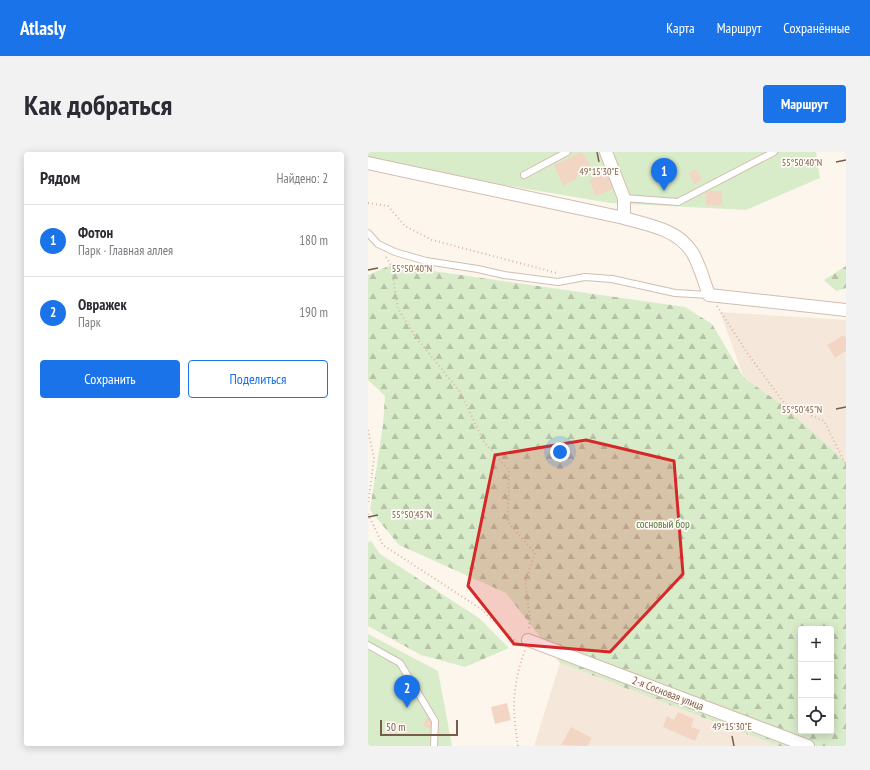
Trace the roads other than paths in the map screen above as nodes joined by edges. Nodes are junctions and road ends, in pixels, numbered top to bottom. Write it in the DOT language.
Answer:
graph roads {
  1 [pos="567,152"];
  2 [pos="606,152"];
  3 [pos="774,152"];
  4 [pos="368,163"];
  5 [pos="524,175"];
  6 [pos="624,198"];
  7 [pos="624,218"];
  8 [pos="368,233"];
  9 [pos="709,295"];
  10 [pos="846,310"];
  11 [pos="368,645"];
  12 [pos="526,645"];
  13 [pos="434,746"];
  14 [pos="808,746"];
  1 -- 5 [label="lane"];
  2 -- 6 [label="street"];
  3 -- 6 [label="lane"];
  4 -- 7 [label="street"];
  6 -- 7 [label="street"];
  7 -- 9 [label="street"];
  8 -- 9 [label="lane"];
  9 -- 10 [label="street"];
  11 -- 13 [label="lane"];
  12 -- 14 [label="street, 2-я Сосновая улица"];
}
